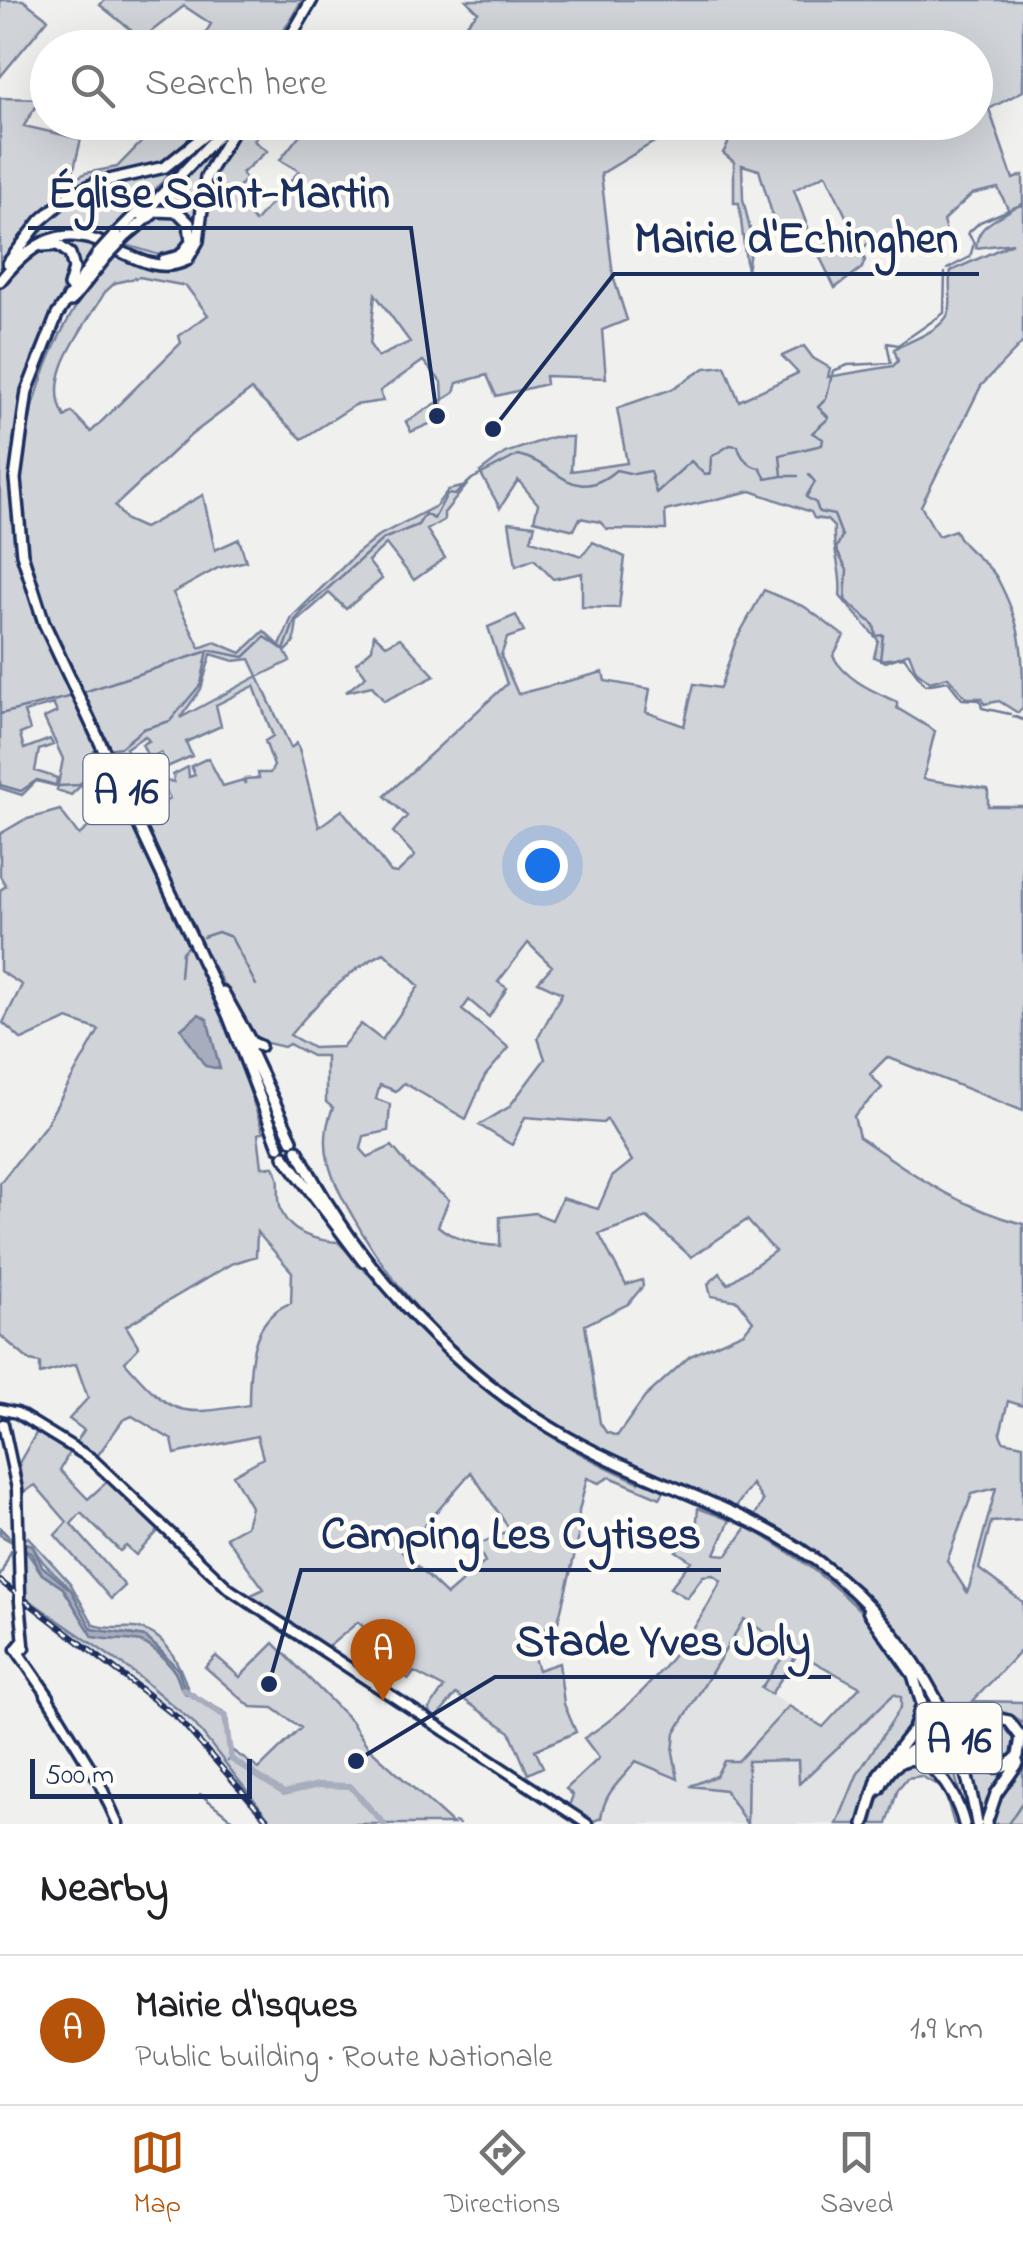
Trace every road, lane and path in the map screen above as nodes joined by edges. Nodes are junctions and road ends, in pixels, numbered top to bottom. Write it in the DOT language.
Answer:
graph roads {
  1 [pos="309,0"];
  2 [pos="292,30"];
  3 [pos="293,30"];
  4 [pos="208,140"];
  5 [pos="213,140"];
  6 [pos="219,140"];
  7 [pos="122,234"];
  8 [pos="102,255"];
  9 [pos="0,278"];
  10 [pos="21,426"];
  11 [pos="208,970"];
  12 [pos="216,981"];
  13 [pos="260,1046"];
  14 [pos="329,1237"];
  15 [pos="374,1274"];
  16 [pos="388,1288"];
  17 [pos="1,1409"];
  18 [pos="22,1417"];
  19 [pos="3,1424"];
  20 [pos="8,1453"];
  21 [pos="867,1607"];
  22 [pos="426,1718"];
  23 [pos="964,1724"];
  24 [pos="1023,1734"];
  25 [pos="936,1736"];
  26 [pos="1023,1751"];
  27 [pos="876,1783"];
  28 [pos="874,1800"];
  29 [pos="117,1824"];
  30 [pos="584,1824"];
  31 [pos="866,1824"];
  32 [pos="964,1824"];
  33 [pos="974,1824"];
  34 [pos="986,1824"];
  1 -- 2 [label="highway"];
  1 -- 3 [label="highway"];
  4 -- 9 [label="highway"];
  5 -- 7 [label="highway, A 16"];
  6 -- 9 [label="highway"];
  7 -- 8 [label="highway, A 16, bridge"];
  7 -- 9 [label="highway"];
  8 -- 10 [label="highway, A 16"];
  8 -- 10 [label="highway, A 16"];
  9 -- 10 [label="highway"];
  10 -- 11 [label="highway, A 16"];
  10 -- 11 [label="highway, A 16"];
  11 -- 12 [label="highway, A 16"];
  11 -- 15 [label="highway, A 16"];
  12 -- 13 [label="highway"];
  12 -- 16 [label="highway, A 16"];
  14 -- 15 [label="highway"];
  15 -- 16 [label="highway, A 16"];
  16 -- 21 [label="highway, A 16"];
  17 -- 18 [label="main road"];
  17 -- 19 [label="main road"];
  18 -- 19 [label="main road"];
  18 -- 22 [label="main road"];
  19 -- 20 [label="main road"];
  20 -- 29 [label="main road"];
  21 -- 23 [label="highway, A 16"];
  21 -- 27 [label="highway, A 16"];
  21 -- 33 [label="highway, A 16"];
  22 -- 30 [label="main road"];
  22 -- 30 [label="main road"];
  23 -- 24 [label="highway, A 16"];
  23 -- 25 [label="highway, A 16, bridge"];
  25 -- 27 [label="highway, A 16"];
  25 -- 28 [label="highway, A 16"];
  26 -- 34 [label="highway, A 16"];
  27 -- 31 [label="highway, A 16"];
  28 -- 31 [label="highway, A 16"];
  28 -- 32 [label="highway, A 16"];
}
